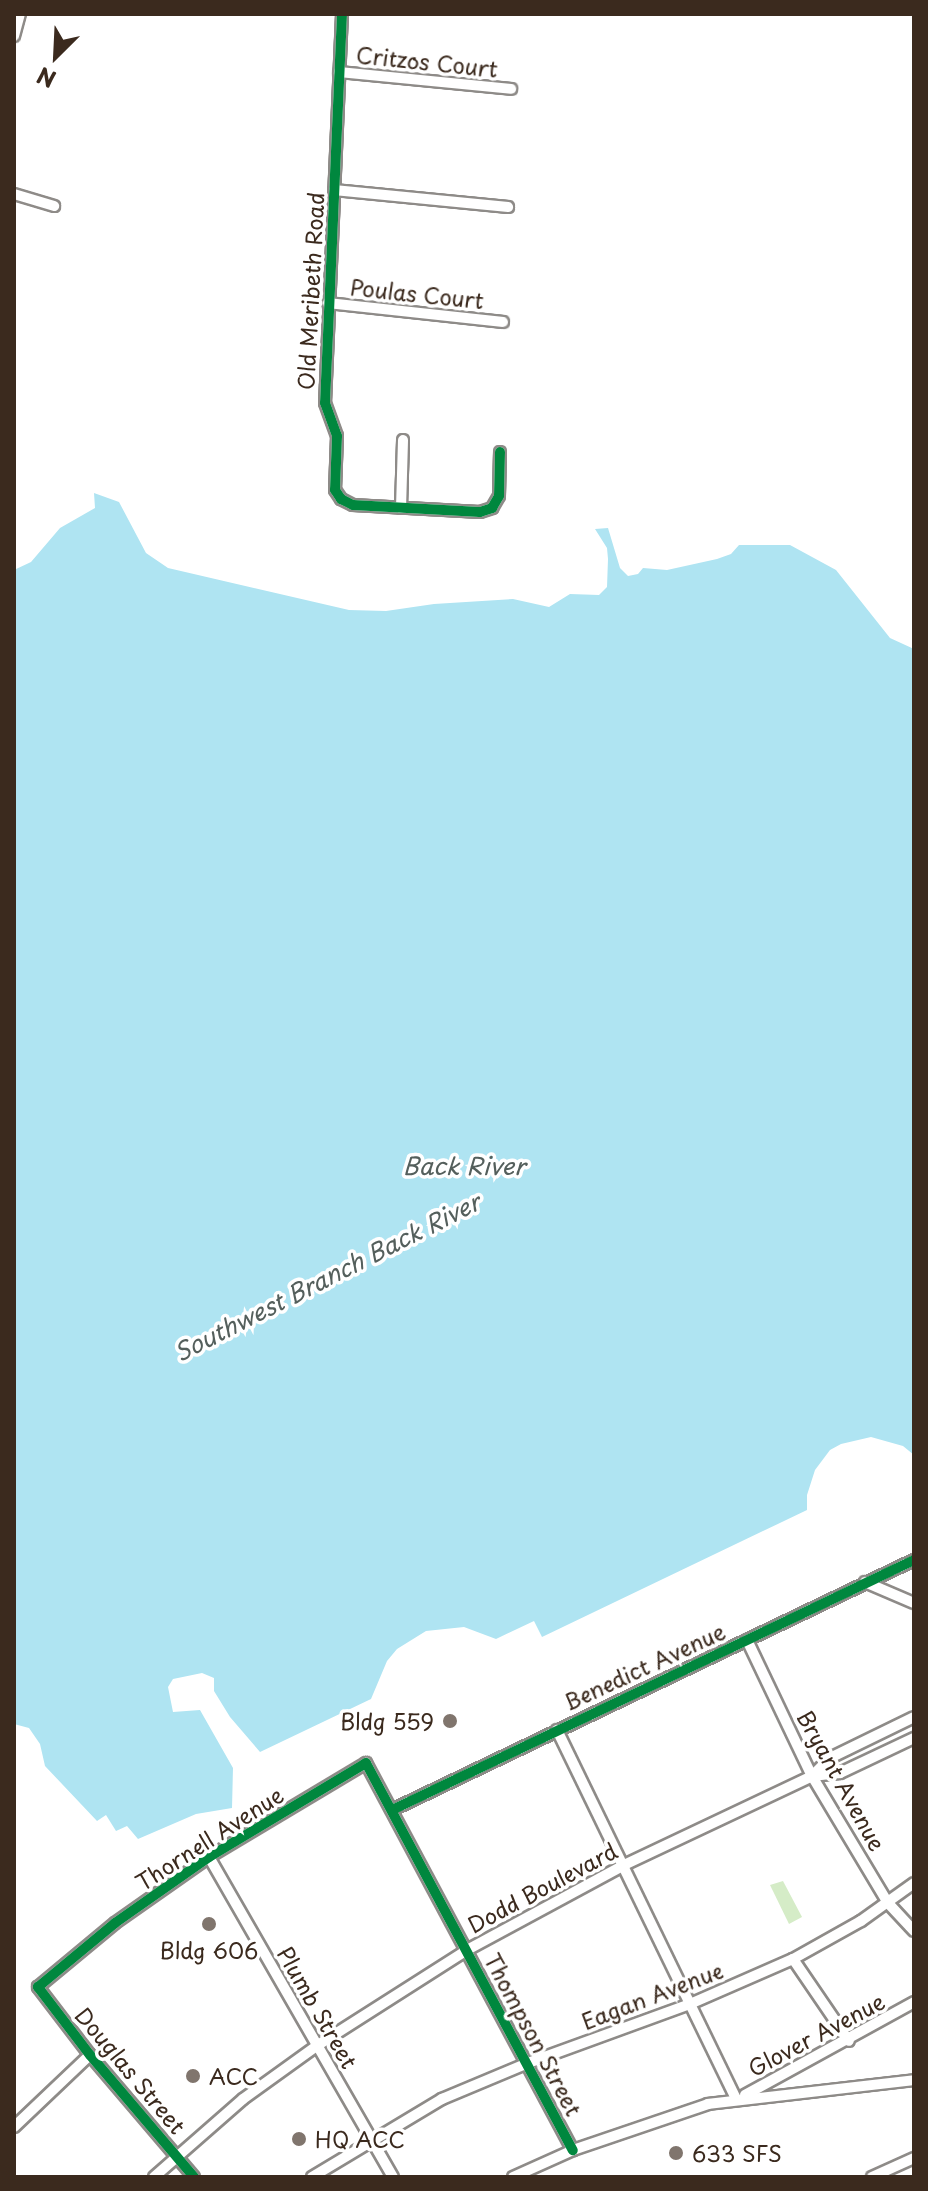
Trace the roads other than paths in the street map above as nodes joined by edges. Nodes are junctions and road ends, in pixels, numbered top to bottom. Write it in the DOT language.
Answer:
graph roads {
  1 [pos="20,14"];
  2 [pos="342,14"];
  3 [pos="14,36"];
  4 [pos="339,72"];
  5 [pos="511,89"];
  6 [pos="334,190"];
  7 [pos="14,194"];
  8 [pos="54,206"];
  9 [pos="508,207"];
  10 [pos="328,303"];
  11 [pos="503,322"];
  12 [pos="403,440"];
  13 [pos="500,452"];
  14 [pos="401,508"];
  15 [pos="914,1560"];
  16 [pos="865,1582"];
  17 [pos="914,1603"];
  18 [pos="747,1640"];
  19 [pos="914,1717"];
  20 [pos="557,1730"];
  21 [pos="914,1738"];
  22 [pos="812,1776"];
  23 [pos="392,1810"];
  24 [pos="209,1857"];
  25 [pos="624,1865"];
  26 [pos="914,1883"];
  27 [pos="888,1903"];
  28 [pos="914,1931"];
  29 [pos="467,1950"];
  30 [pos="793,1959"];
  31 [pos="38,1987"];
  32 [pos="914,2002"];
  33 [pos="690,2004"];
  34 [pos="849,2041"];
  35 [pos="318,2045"];
  36 [pos="90,2055"];
  37 [pos="528,2063"];
  38 [pos="914,2080"];
  39 [pos="736,2099"];
  40 [pos="14,2127"];
  41 [pos="372,2140"];
  42 [pos="573,2150"];
  43 [pos="177,2155"];
  44 [pos="914,2158"];
  45 [pos="154,2177"];
  46 [pos="194,2177"];
  47 [pos="312,2177"];
  48 [pos="393,2177"];
  49 [pos="513,2177"];
  50 [pos="872,2177"];
  1 -- 3 [label="street"];
  2 -- 4 [label="street, Old Meribeth Road"];
  4 -- 5 [label="street, Critzos Court"];
  4 -- 6 [label="street, Old Meribeth Road"];
  6 -- 9 [label="street"];
  6 -- 10 [label="street, Old Meribeth Road"];
  7 -- 8 [label="street"];
  10 -- 11 [label="street, Poulas Court"];
  10 -- 14 [label="street, Old Meribeth Road"];
  12 -- 14 [label="street"];
  13 -- 14 [label="street, Old Meribeth Road"];
  15 -- 16 [label="street, Benedict Avenue"];
  16 -- 17 [label="street"];
  16 -- 18 [label="street, Benedict Avenue"];
  18 -- 20 [label="street, Benedict Avenue"];
  18 -- 22 [label="street, Bryant Avenue"];
  19 -- 22 [label="street, Dodd Boulevard"];
  20 -- 23 [label="street, Benedict Avenue"];
  20 -- 25 [label="street"];
  21 -- 22 [label="street, Dodd Boulevard"];
  22 -- 25 [label="street, Dodd Boulevard"];
  22 -- 27 [label="street, Bryant Avenue"];
  23 -- 24 [label="street, Thornell Avenue"];
  23 -- 29 [label="street, Thompson Street"];
  24 -- 31 [label="street, Thornell Avenue"];
  24 -- 35 [label="street, Plumb Street"];
  25 -- 29 [label="street, Dodd Boulevard"];
  25 -- 33 [label="street"];
  26 -- 27 [label="street, Eagan Avenue"];
  27 -- 28 [label="street, Bryant Avenue"];
  27 -- 30 [label="street, Eagan Avenue"];
  29 -- 35 [label="street, Dodd Boulevard"];
  29 -- 37 [label="street, Thompson Street"];
  30 -- 33 [label="street, Eagan Avenue"];
  30 -- 34 [label="street"];
  31 -- 36 [label="street, Douglas Street"];
  32 -- 34 [label="street, Glover Avenue"];
  33 -- 37 [label="street, Eagan Avenue"];
  33 -- 39 [label="street"];
  34 -- 39 [label="street, Glover Avenue"];
  35 -- 41 [label="street, Plumb Street"];
  35 -- 43 [label="street, Dodd Boulevard"];
  36 -- 40 [label="street"];
  36 -- 43 [label="street, Douglas Street"];
  37 -- 41 [label="street, Eagan Avenue"];
  37 -- 42 [label="street, Thompson Street"];
  38 -- 39 [label="street"];
  39 -- 42 [label="street"];
  41 -- 47 [label="street, Eagan Avenue"];
  41 -- 48 [label="street, Plumb Street"];
  42 -- 49 [label="street"];
  43 -- 45 [label="street, Dodd Boulevard"];
  43 -- 46 [label="street, Douglas Street"];
  44 -- 50 [label="street"];
}
